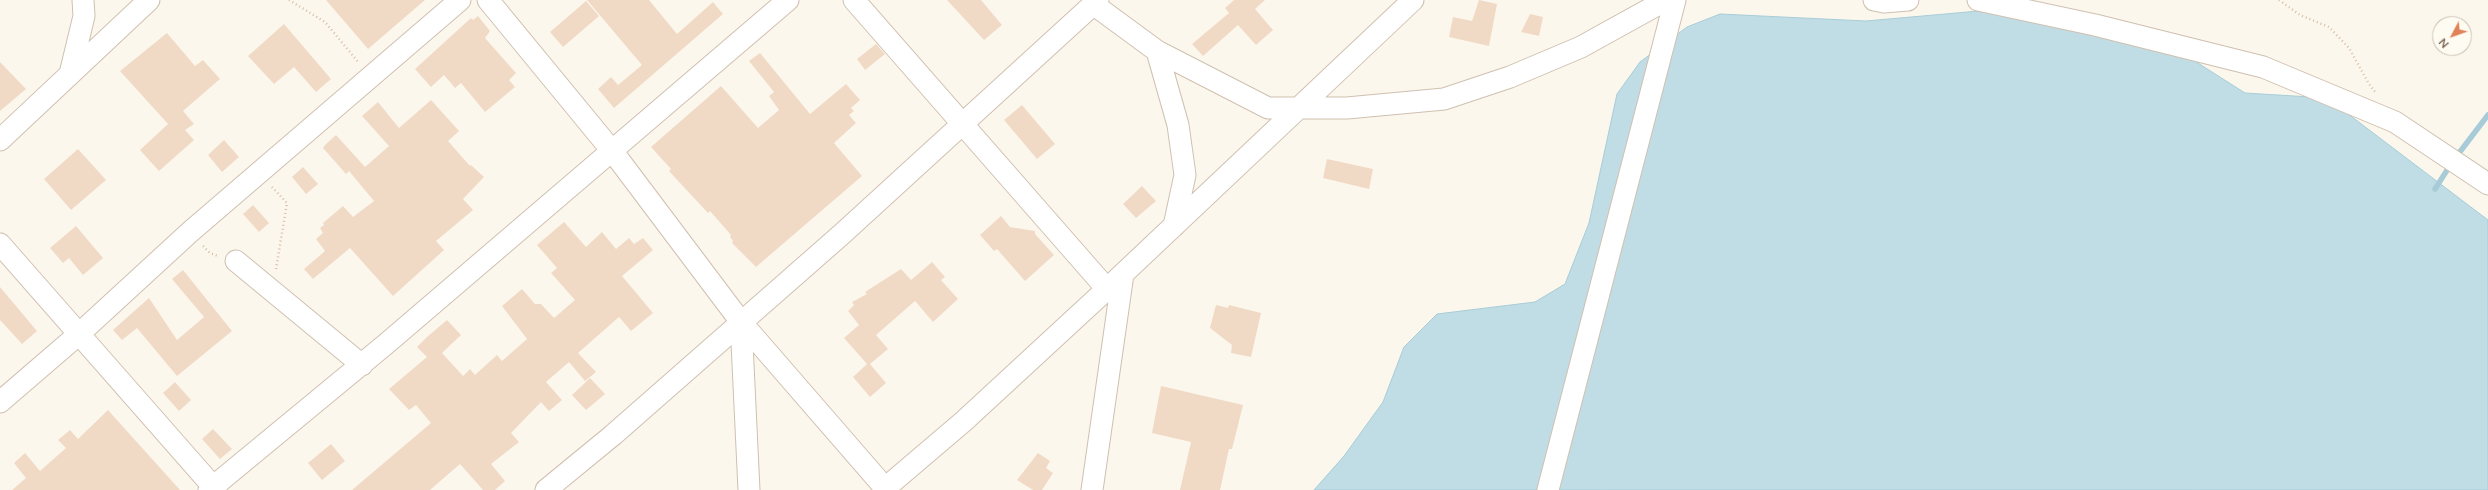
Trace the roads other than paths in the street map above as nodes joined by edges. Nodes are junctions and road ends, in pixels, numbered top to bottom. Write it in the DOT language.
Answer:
graph roads {
  1 [pos="83,0"];
  2 [pos="149,0"];
  3 [pos="460,0"];
  4 [pos="488,0"];
  5 [pos="788,0"];
  6 [pos="854,0"];
  7 [pos="1413,0"];
  8 [pos="1666,0"];
  9 [pos="1675,0"];
  10 [pos="1874,0"];
  11 [pos="1908,0"];
  12 [pos="1978,0"];
  13 [pos="1096,2"];
  14 [pos="1157,51"];
  15 [pos="70,74"];
  16 [pos="1299,108"];
  17 [pos="962,124"];
  18 [pos="0,140"];
  19 [pos="613,152"];
  20 [pos="2488,184"];
  21 [pos="1174,226"];
  22 [pos="0,244"];
  23 [pos="236,261"];
  24 [pos="1123,274"];
  25 [pos="1107,289"];
  26 [pos="741,322"];
  27 [pos="79,334"];
  28 [pos="362,364"];
  29 [pos="0,402"];
  30 [pos="213,489"];
  31 [pos="884,489"];
  32 [pos="546,490"];
  33 [pos="749,490"];
  34 [pos="1092,490"];
  35 [pos="1548,490"];
  1 -- 15 [label="street"];
  2 -- 15 [label="street"];
  3 -- 27 [label="street"];
  4 -- 19 [label="street"];
  5 -- 19 [label="street"];
  6 -- 17 [label="street"];
  7 -- 16 [label="street"];
  8 -- 16 [label="street"];
  9 -- 35 [label="street"];
  10 -- 11 [label="street"];
  12 -- 20 [label="street"];
  13 -- 14 [label="street"];
  13 -- 17 [label="street"];
  14 -- 16 [label="street"];
  14 -- 21 [label="street"];
  15 -- 18 [label="street"];
  16 -- 21 [label="street"];
  17 -- 25 [label="street"];
  17 -- 26 [label="street"];
  19 -- 26 [label="street"];
  19 -- 28 [label="street"];
  21 -- 24 [label="street"];
  22 -- 27 [label="street"];
  23 -- 28 [label="street"];
  24 -- 25 [label="street"];
  24 -- 34 [label="street"];
  25 -- 31 [label="street"];
  26 -- 31 [label="street"];
  26 -- 32 [label="street"];
  26 -- 33 [label="street"];
  27 -- 29 [label="street"];
  27 -- 30 [label="street"];
  28 -- 30 [label="street"];
}
